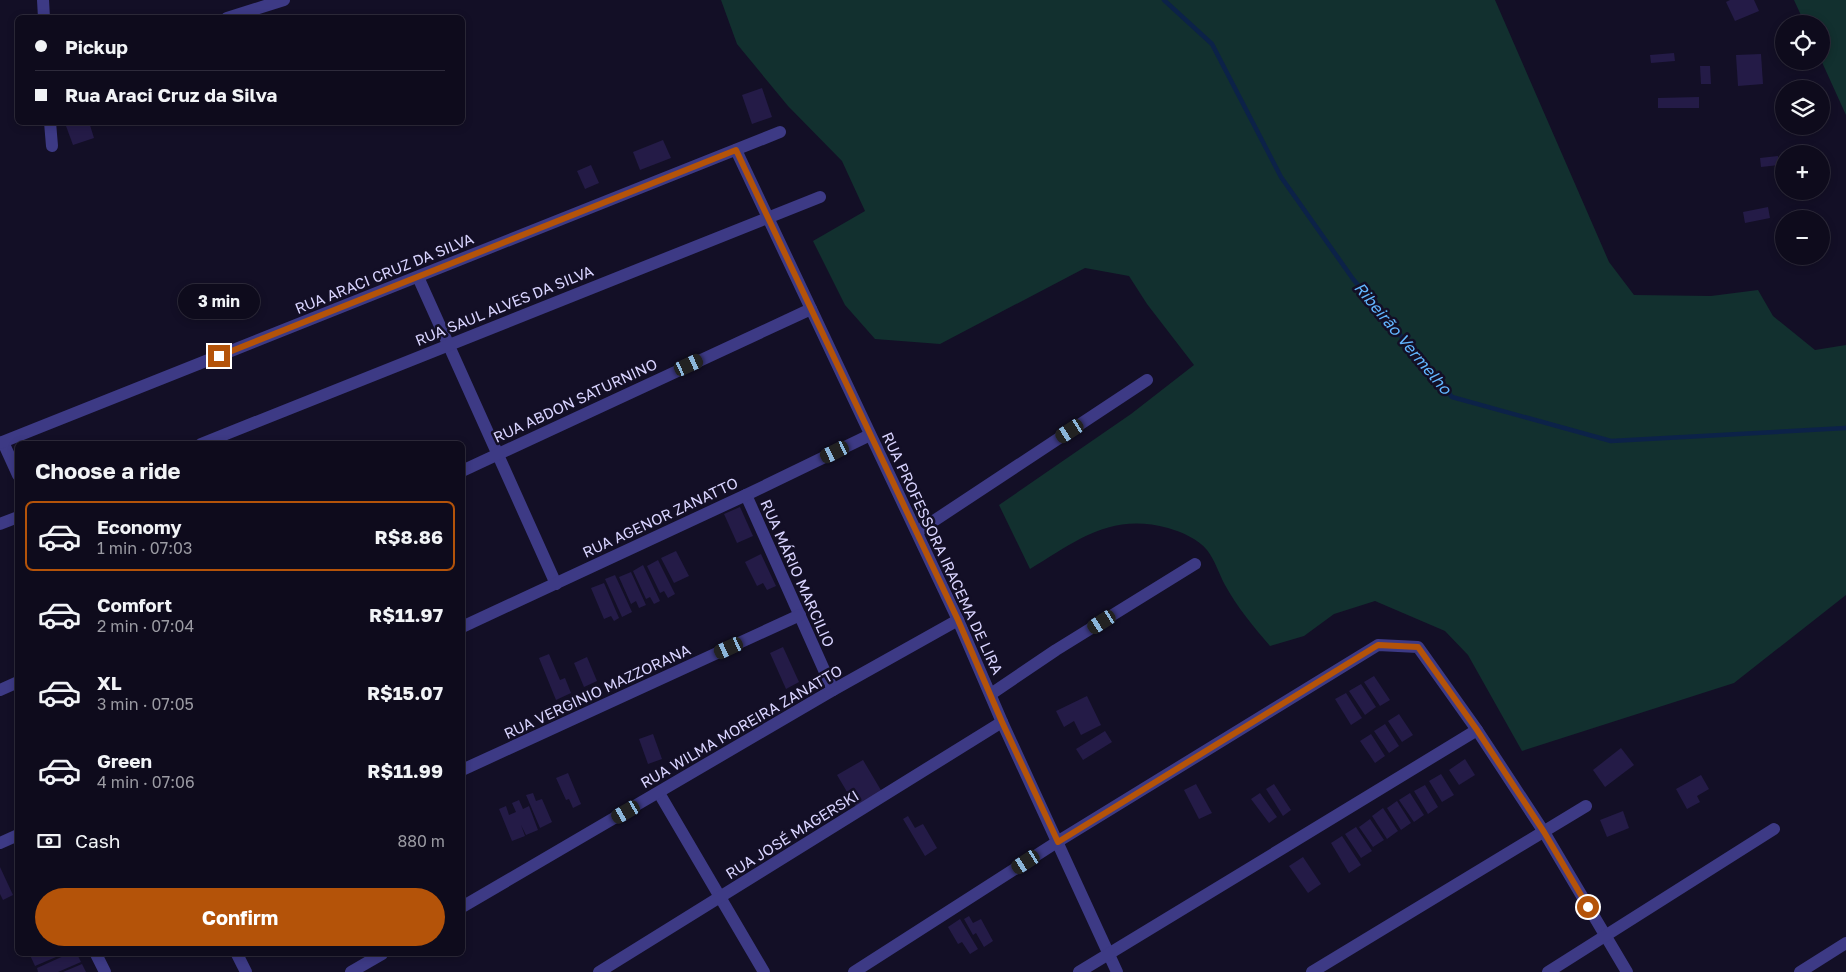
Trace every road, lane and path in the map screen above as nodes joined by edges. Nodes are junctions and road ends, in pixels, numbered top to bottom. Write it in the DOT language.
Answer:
graph roads {
  1 [pos="43,0"];
  2 [pos="284,0"];
  3 [pos="44,15"];
  4 [pos="236,15"];
  5 [pos="50,125"];
  6 [pos="780,132"];
  7 [pos="52,146"];
  8 [pos="736,150"];
  9 [pos="820,197"];
  10 [pos="768,217"];
  11 [pos="418,277"];
  12 [pos="811,309"];
  13 [pos="448,345"];
  14 [pos="1147,380"];
  15 [pos="870,435"];
  16 [pos="208,441"];
  17 [pos="1,443"];
  18 [pos="498,454"];
  19 [pos="15,469"];
  20 [pos="465,470"];
  21 [pos="746,495"];
  22 [pos="15,518"];
  23 [pos="0,524"];
  24 [pos="916,532"];
  25 [pos="1195,564"];
  26 [pos="556,584"];
  27 [pos="800,616"];
  28 [pos="958,620"];
  29 [pos="465,626"];
  30 [pos="15,683"];
  31 [pos="0,690"];
  32 [pos="833,690"];
  33 [pos="991,694"];
  34 [pos="1002,722"];
  35 [pos="1477,730"];
  36 [pos="465,769"];
  37 [pos="659,793"];
  38 [pos="1586,806"];
  39 [pos="1774,829"];
  40 [pos="1544,832"];
  41 [pos="15,836"];
  42 [pos="1058,842"];
  43 [pos="0,843"];
  44 [pos="720,898"];
  45 [pos="465,905"];
  46 [pos="1605,937"];
  47 [pos="1846,943"];
  48 [pos="1109,954"];
  49 [pos="97,956"];
  50 [pos="238,956"];
  51 [pos="377,956"];
  52 [pos="105,972"];
  53 [pos="246,972"];
  54 [pos="351,972"];
  55 [pos="599,972"];
  56 [pos="764,972"];
  57 [pos="854,972"];
  58 [pos="1079,972"];
  59 [pos="1117,972"];
  60 [pos="1312,972"];
  61 [pos="1548,972"];
  62 [pos="1627,972"];
  63 [pos="1800,972"];
  1 -- 3 [label="street"];
  2 -- 4 [label="street"];
  5 -- 7 [label="street"];
  6 -- 8 [label="street, RUA ARACI CRUZ DA SILVA"];
  8 -- 10 [label="street, RUA PROFESSORA IRACEMA DE LIRA"];
  8 -- 11 [label="street, RUA ARACI CRUZ DA SILVA"];
  9 -- 10 [label="street, RUA SAUL ALVES DA SILVA"];
  10 -- 12 [label="street, RUA PROFESSORA IRACEMA DE LIRA"];
  10 -- 13 [label="street, RUA SAUL ALVES DA SILVA"];
  11 -- 13 [label="street"];
  11 -- 17 [label="street, RUA ARACI CRUZ DA SILVA"];
  12 -- 15 [label="street, RUA PROFESSORA IRACEMA DE LIRA"];
  12 -- 18 [label="street, RUA ABDON SATURNINO"];
  13 -- 16 [label="street, RUA SAUL ALVES DA SILVA"];
  13 -- 18 [label="street"];
  14 -- 24 [label="street"];
  15 -- 21 [label="street, RUA AGENOR ZANATTO"];
  15 -- 24 [label="street, RUA PROFESSORA IRACEMA DE LIRA"];
  17 -- 19 [label="street"];
  18 -- 20 [label="street, RUA ABDON SATURNINO"];
  18 -- 26 [label="street"];
  21 -- 26 [label="street, RUA AGENOR ZANATTO"];
  21 -- 27 [label="street, RUA MÁRIO MARCILIO"];
  22 -- 23 [label="street"];
  24 -- 28 [label="street, RUA PROFESSORA IRACEMA DE LIRA"];
  25 -- 33 [label="street"];
  26 -- 29 [label="street, RUA AGENOR ZANATTO"];
  27 -- 32 [label="street, RUA MÁRIO MARCILIO"];
  27 -- 36 [label="street, RUA VERGINIO MAZZORANA"];
  28 -- 32 [label="street, RUA WILMA MOREIRA ZANATTO"];
  28 -- 33 [label="street, RUA PROFESSORA IRACEMA DE LIRA"];
  30 -- 31 [label="street"];
  32 -- 37 [label="street, RUA WILMA MOREIRA ZANATTO"];
  33 -- 34 [label="street, RUA PROFESSORA IRACEMA DE LIRA"];
  34 -- 42 [label="street, RUA PROFESSORA IRACEMA DE LIRA"];
  34 -- 44 [label="street, RUA JOSÉ MAGERSKI"];
  35 -- 40 [label="street"];
  35 -- 42 [label="street"];
  35 -- 48 [label="street"];
  37 -- 44 [label="street"];
  37 -- 45 [label="street, RUA WILMA MOREIRA ZANATTO"];
  38 -- 40 [label="street"];
  39 -- 46 [label="street"];
  40 -- 46 [label="street"];
  40 -- 60 [label="street"];
  41 -- 43 [label="street"];
  42 -- 48 [label="street, RUA PROFESSORA IRACEMA DE LIRA"];
  42 -- 57 [label="street"];
  44 -- 55 [label="street, RUA JOSÉ MAGERSKI"];
  44 -- 56 [label="street"];
  46 -- 61 [label="street"];
  46 -- 62 [label="street"];
  47 -- 63 [label="street"];
  48 -- 58 [label="street"];
  48 -- 59 [label="street, RUA PROFESSORA IRACEMA DE LIRA"];
  49 -- 52 [label="street"];
  50 -- 53 [label="street"];
  51 -- 54 [label="street"];
}
